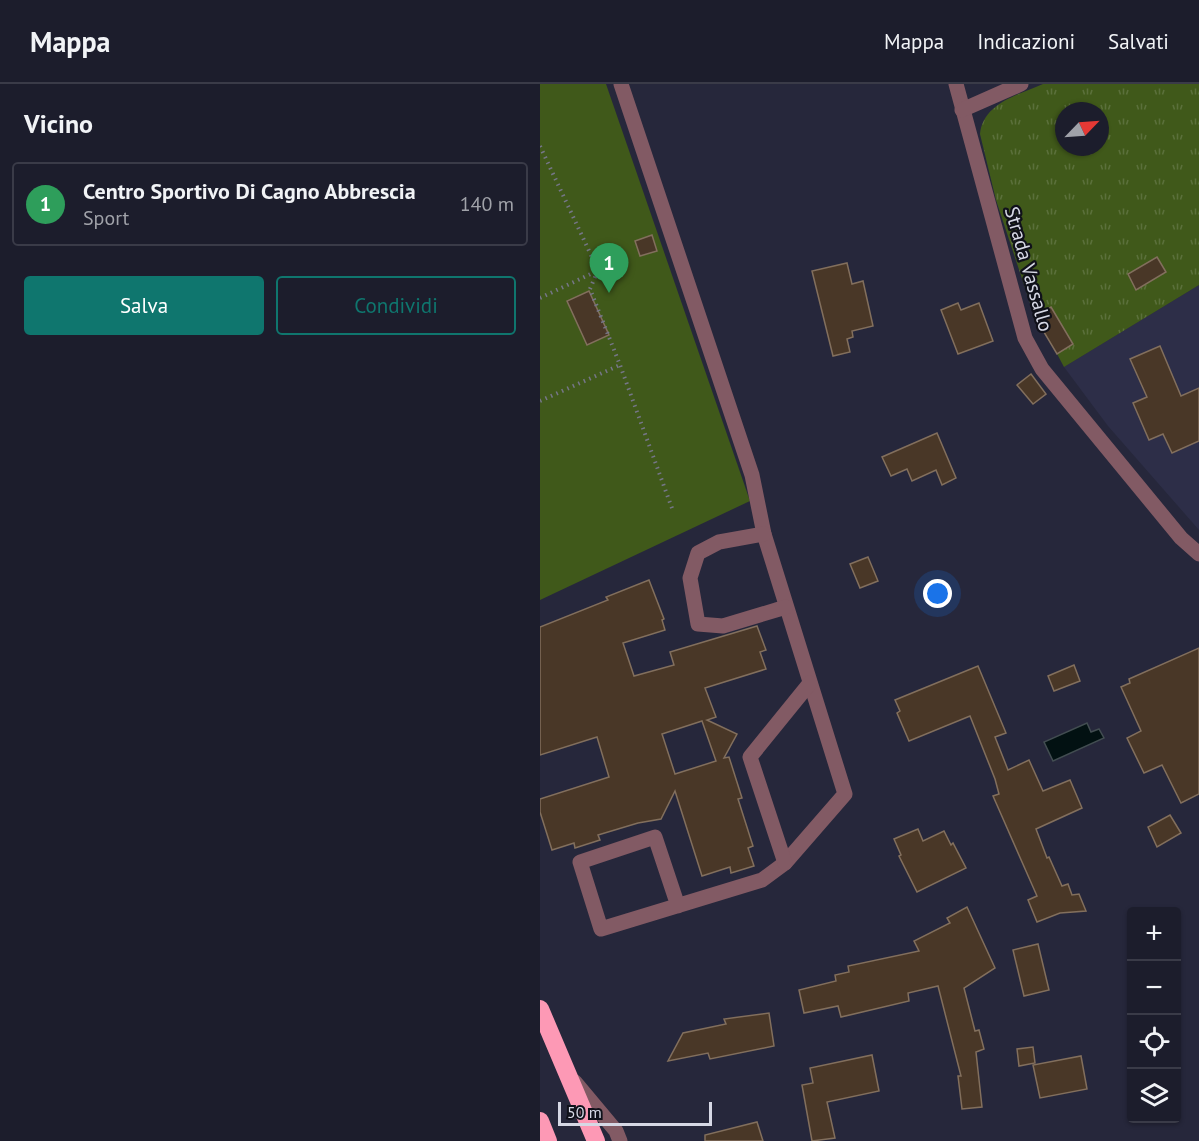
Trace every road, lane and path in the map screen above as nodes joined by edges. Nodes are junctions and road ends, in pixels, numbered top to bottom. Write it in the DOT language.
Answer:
graph roads {
  1 [pos="621,84"];
  2 [pos="956,84"];
  3 [pos="1021,84"];
  4 [pos="962,110"];
  5 [pos="540,146"];
  6 [pos="598,270"];
  7 [pos="540,298"];
  8 [pos="620,365"];
  9 [pos="540,401"];
  10 [pos="673,511"];
  11 [pos="764,534"];
  12 [pos="1199,554"];
  13 [pos="786,607"];
  14 [pos="810,683"];
  15 [pos="785,863"];
  16 [pos="678,906"];
  17 [pos="540,1009"];
  18 [pos="567,1072"];
  19 [pos="540,1121"];
  20 [pos="548,1141"];
  21 [pos="596,1141"];
  22 [pos="620,1141"];
  1 -- 11 [label="street"];
  2 -- 4 [label="street, Strada Vassallo"];
  3 -- 4 [label="street"];
  4 -- 12 [label="street, Strada Vassallo"];
  5 -- 6 [label="path"];
  6 -- 7 [label="path"];
  6 -- 8 [label="path"];
  8 -- 9 [label="path"];
  8 -- 10 [label="path"];
  11 -- 13 [label="street"];
  11 -- 13 [label="street"];
  13 -- 14 [label="street"];
  14 -- 15 [label="street"];
  14 -- 15 [label="street"];
  15 -- 16 [label="street"];
  16 -- 16 [label="street"];
  17 -- 18 [label="highway"];
  18 -- 21 [label="highway"];
  18 -- 22 [label="street"];
  19 -- 20 [label="highway"];
}
